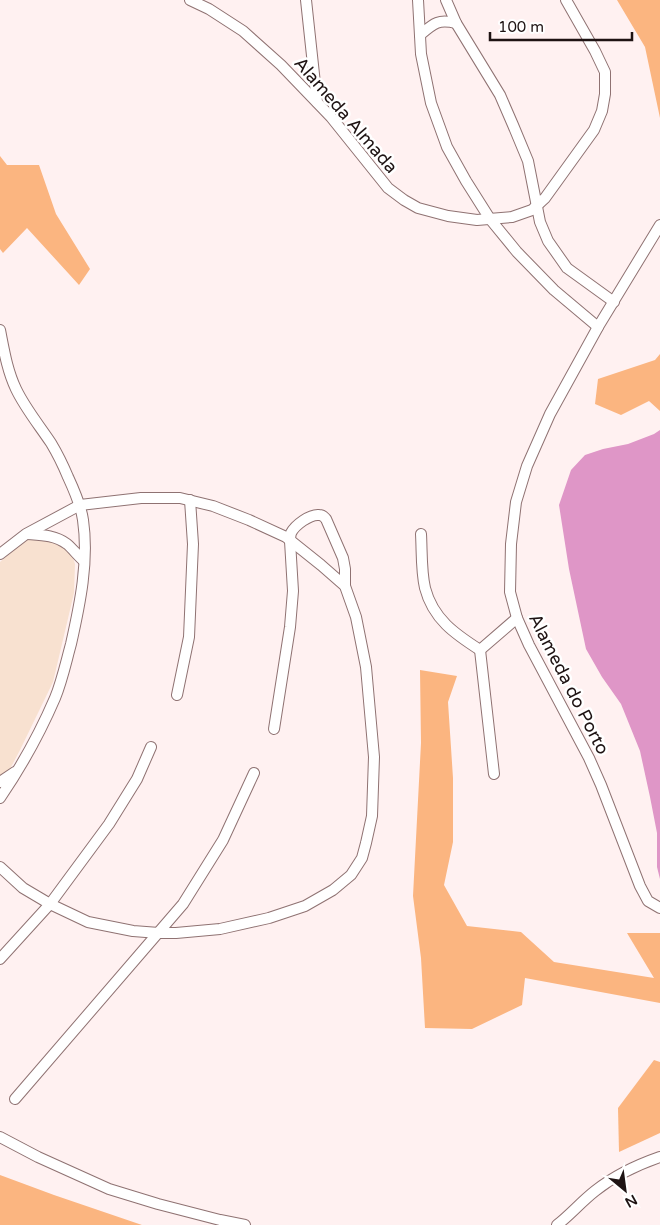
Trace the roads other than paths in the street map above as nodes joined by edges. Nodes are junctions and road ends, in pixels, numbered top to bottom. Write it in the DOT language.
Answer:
graph roads {
  1 [pos="190,0"];
  2 [pos="306,0"];
  3 [pos="418,0"];
  4 [pos="446,0"];
  5 [pos="566,0"];
  6 [pos="456,22"];
  7 [pos="420,35"];
  8 [pos="317,102"];
  9 [pos="537,205"];
  10 [pos="490,219"];
  11 [pos="660,225"];
  12 [pos="614,302"];
  13 [pos="598,327"];
  14 [pos="0,330"];
  15 [pos="1,340"];
  16 [pos="190,500"];
  17 [pos="80,505"];
  18 [pos="26,534"];
  19 [pos="421,534"];
  20 [pos="290,541"];
  21 [pos="0,554"];
  22 [pos="84,561"];
  23 [pos="345,586"];
  24 [pos="517,618"];
  25 [pos="480,650"];
  26 [pos="177,695"];
  27 [pos="274,729"];
  28 [pos="151,747"];
  29 [pos="18,770"];
  30 [pos="254,773"];
  31 [pos="494,774"];
  32 [pos="0,782"];
  33 [pos="0,798"];
  34 [pos="0,867"];
  35 [pos="50,904"];
  36 [pos="660,908"];
  37 [pos="159,933"];
  38 [pos="0,959"];
  39 [pos="15,1099"];
  40 [pos="0,1137"];
  41 [pos="660,1158"];
  42 [pos="245,1225"];
  43 [pos="557,1225"];
  1 -- 8 [label="street, Alameda Almada"];
  2 -- 8 [label="street"];
  3 -- 7 [label="street"];
  4 -- 6 [label="street"];
  5 -- 9 [label="street"];
  6 -- 7 [label="street"];
  6 -- 9 [label="street"];
  7 -- 10 [label="street"];
  8 -- 10 [label="street, Alameda Almada"];
  9 -- 10 [label="street, Alameda Almada"];
  9 -- 12 [label="street"];
  10 -- 13 [label="street"];
  11 -- 12 [label="street, Alameda do Porto"];
  12 -- 13 [label="street, Alameda do Porto"];
  13 -- 24 [label="street, Alameda do Porto"];
  14 -- 15 [label="street"];
  15 -- 17 [label="street"];
  16 -- 17 [label="street"];
  16 -- 20 [label="street"];
  16 -- 26 [label="street"];
  17 -- 18 [label="street"];
  17 -- 22 [label="street"];
  18 -- 21 [label="street"];
  18 -- 22 [label="street"];
  19 -- 25 [label="street"];
  20 -- 23 [label="street"];
  20 -- 23 [label="street"];
  20 -- 27 [label="street"];
  22 -- 29 [label="street"];
  23 -- 37 [label="street"];
  24 -- 25 [label="street"];
  24 -- 36 [label="street, Alameda do Porto"];
  25 -- 31 [label="street"];
  28 -- 35 [label="street"];
  29 -- 32 [label="street"];
  29 -- 33 [label="street"];
  30 -- 37 [label="street"];
  34 -- 35 [label="street"];
  35 -- 37 [label="street"];
  35 -- 38 [label="street"];
  37 -- 39 [label="street"];
  40 -- 42 [label="street"];
  41 -- 43 [label="street"];
}
